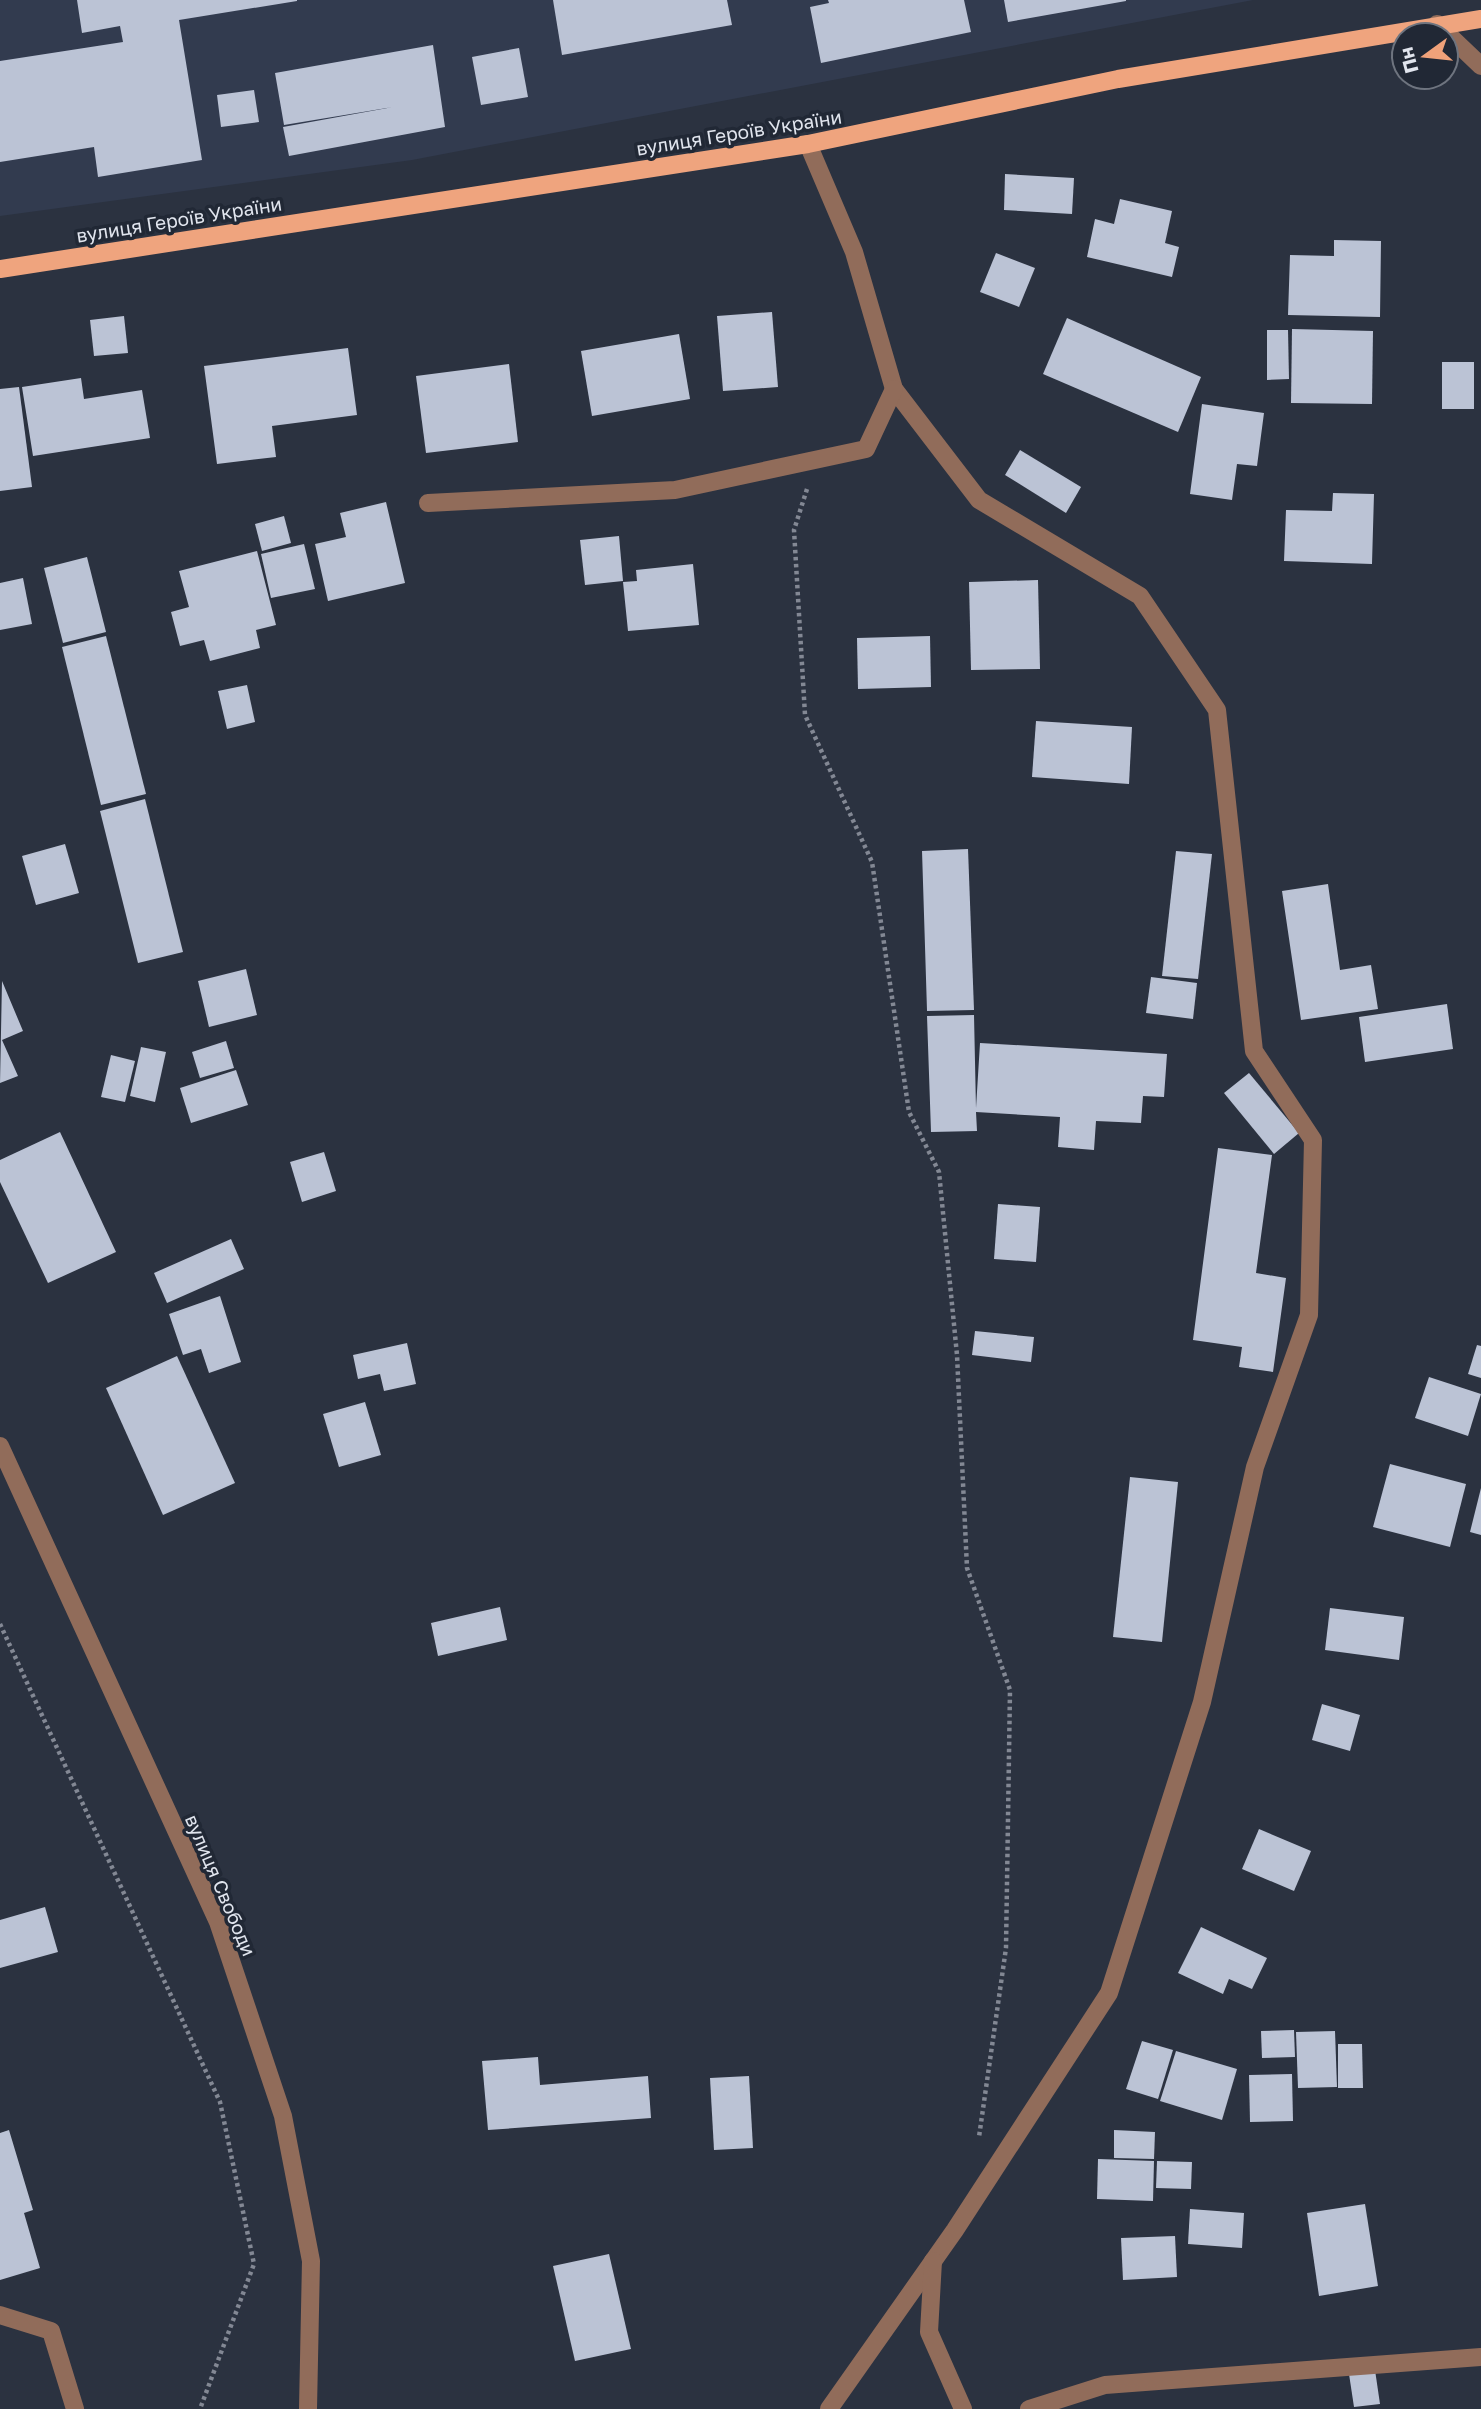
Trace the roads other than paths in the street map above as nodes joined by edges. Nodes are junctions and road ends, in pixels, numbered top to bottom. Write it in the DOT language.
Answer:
graph roads {
  1 [pos="1481,19"];
  2 [pos="1460,21"];
  3 [pos="1390,32"];
  4 [pos="1460,46"];
  5 [pos="1481,66"];
  6 [pos="808,144"];
  7 [pos="0,269"];
  8 [pos="894,389"];
  9 [pos="428,503"];
  10 [pos="0,1446"];
  11 [pos="933,2261"];
  12 [pos="0,2315"];
  13 [pos="1481,2357"];
  14 [pos="75,2409"];
  15 [pos="308,2409"];
  16 [pos="829,2409"];
  17 [pos="963,2409"];
  18 [pos="1028,2409"];
  1 -- 2 [label="main road, вулиця Героїв України"];
  3 -- 6 [label="main road, вулиця Героїв України"];
  4 -- 5 [label="street"];
  6 -- 7 [label="main road, вулиця Героїв України"];
  6 -- 8 [label="street"];
  8 -- 9 [label="street"];
  8 -- 11 [label="street"];
  10 -- 15 [label="street, вулиця Свободи"];
  11 -- 16 [label="street"];
  11 -- 17 [label="street"];
  12 -- 14 [label="street"];
  13 -- 18 [label="street"];
}
